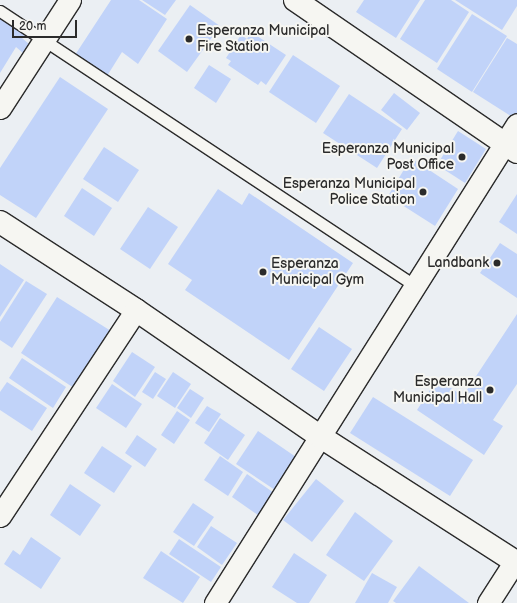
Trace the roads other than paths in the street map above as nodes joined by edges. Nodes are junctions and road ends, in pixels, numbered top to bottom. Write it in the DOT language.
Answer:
graph roads {
  1 [pos="70,0"];
  2 [pos="295,0"];
  3 [pos="316,6"];
  4 [pos="0,11"];
  5 [pos="44,40"];
  6 [pos="0,108"];
  7 [pos="517,124"];
  8 [pos="511,148"];
  9 [pos="0,222"];
  10 [pos="414,285"];
  11 [pos="136,310"];
  12 [pos="322,437"];
  13 [pos="0,516"];
  14 [pos="516,562"];
  15 [pos="215,603"];
  16 [pos="488,603"];
  1 -- 5 [label="street"];
  2 -- 3 [label="street"];
  3 -- 8 [label="street"];
  4 -- 5 [label="lane"];
  5 -- 6 [label="street"];
  5 -- 10 [label="lane"];
  7 -- 8 [label="street"];
  8 -- 10 [label="street"];
  9 -- 11 [label="street"];
  10 -- 12 [label="street"];
  11 -- 12 [label="street"];
  11 -- 13 [label="street"];
  12 -- 14 [label="street"];
  12 -- 15 [label="street"];
  14 -- 16 [label="street"];
}
